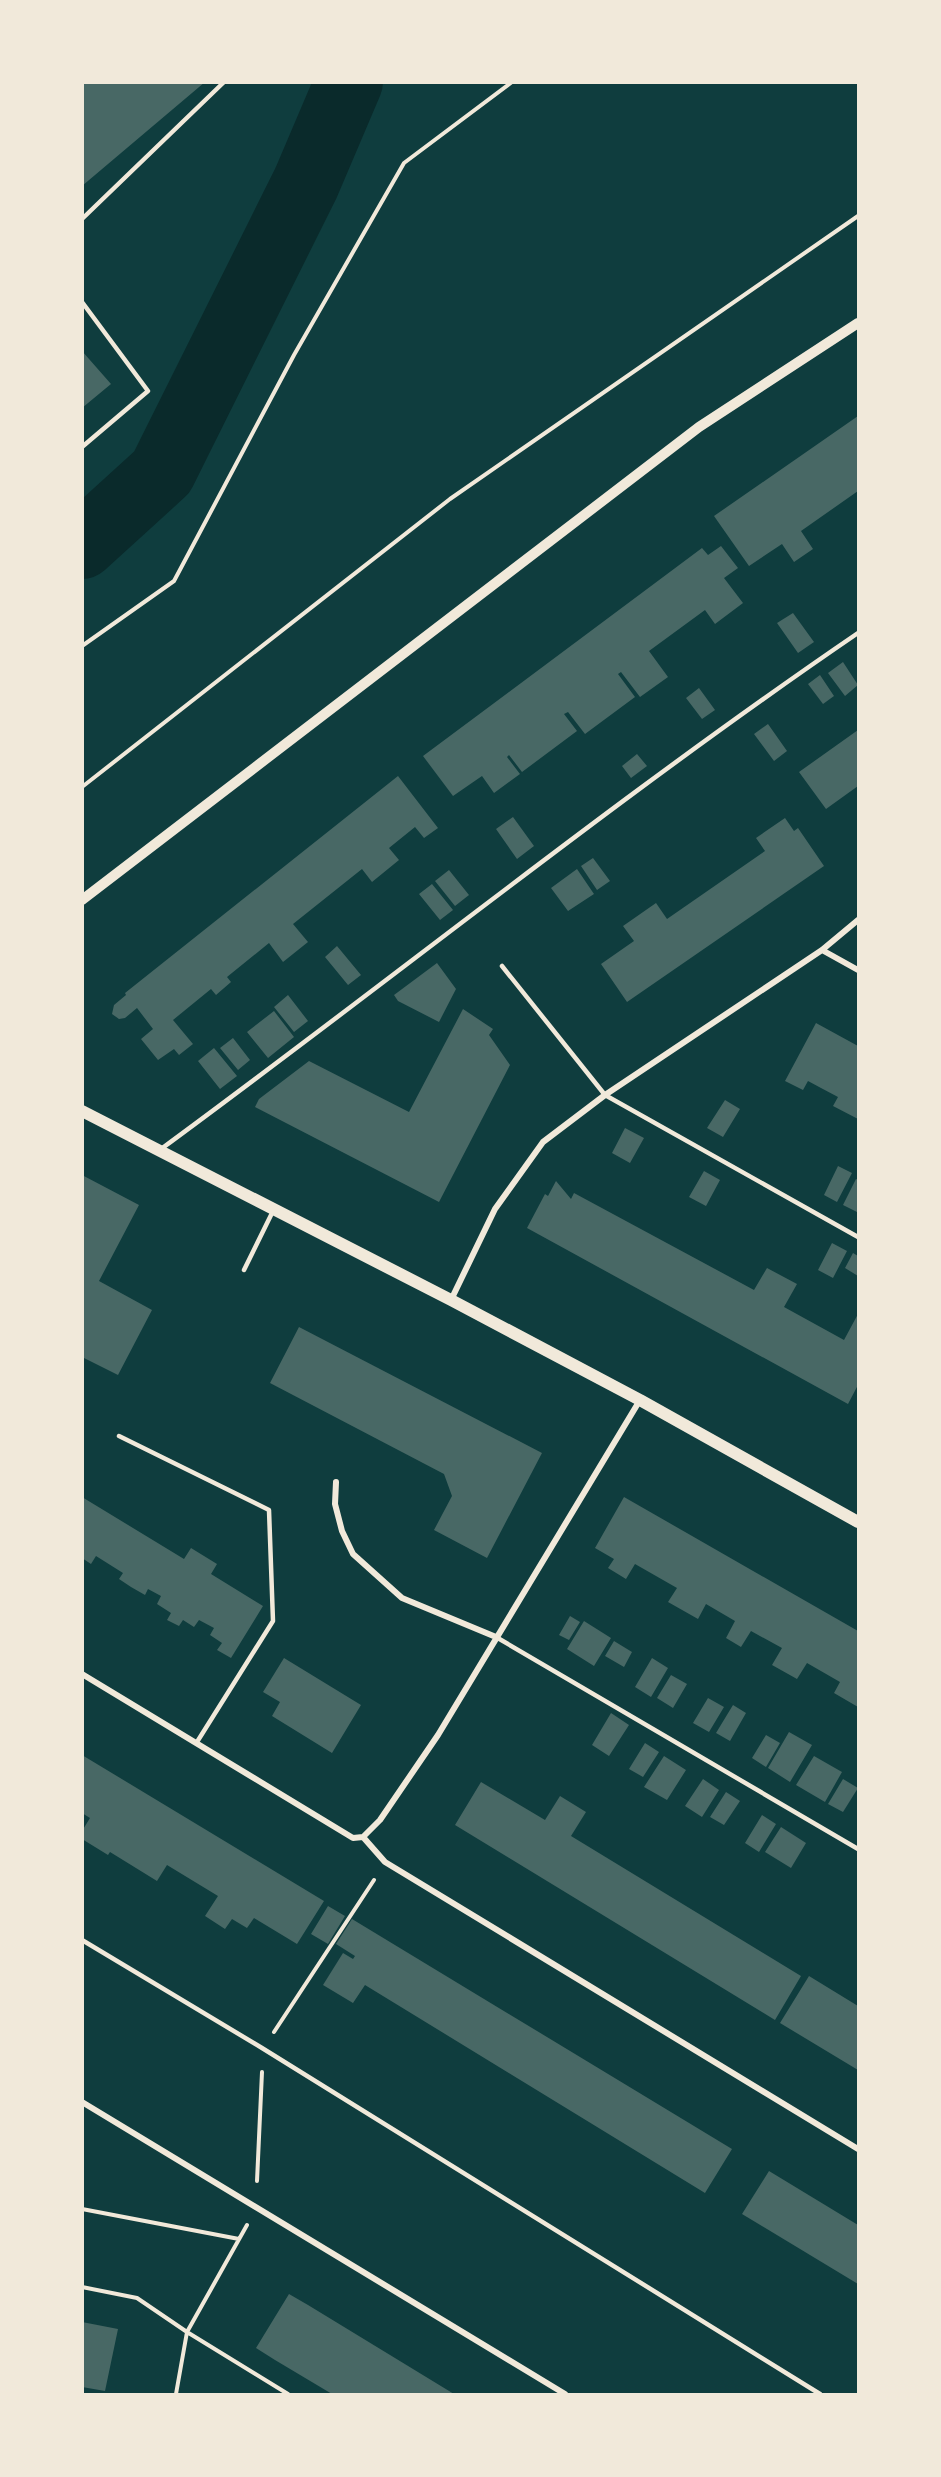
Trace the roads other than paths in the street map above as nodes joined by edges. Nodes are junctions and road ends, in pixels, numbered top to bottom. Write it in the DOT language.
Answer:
graph roads {
  1 [pos="224,82"];
  2 [pos="82,219"];
  3 [pos="82,302"];
  4 [pos="858,323"];
  5 [pos="82,447"];
  6 [pos="858,633"];
  7 [pos="82,900"];
  8 [pos="858,920"];
  9 [pos="822,950"];
  10 [pos="502,966"];
  11 [pos="858,970"];
  12 [pos="605,1095"];
  13 [pos="82,1111"];
  14 [pos="159,1151"];
  15 [pos="274,1209"];
  16 [pos="858,1237"];
  17 [pos="244,1270"];
  18 [pos="451,1300"];
  19 [pos="640,1400"];
  20 [pos="119,1436"];
  21 [pos="336,1482"];
  22 [pos="858,1522"];
  23 [pos="496,1637"];
  24 [pos="82,1674"];
  25 [pos="197,1742"];
  26 [pos="363,1837"];
  27 [pos="858,1849"];
  28 [pos="82,1940"];
  29 [pos="82,2102"];
  30 [pos="858,2149"];
  31 [pos="566,2394"];
  32 [pos="820,2394"];
  1 -- 2 [label="lane"];
  3 -- 5 [label="lane"];
  4 -- 7 [label="street"];
  6 -- 14 [label="lane"];
  8 -- 9 [label="street"];
  9 -- 11 [label="street"];
  9 -- 12 [label="street"];
  10 -- 12 [label="lane"];
  12 -- 16 [label="lane"];
  12 -- 18 [label="street"];
  13 -- 14 [label="main road"];
  14 -- 15 [label="main road"];
  15 -- 17 [label="lane"];
  15 -- 18 [label="main road"];
  18 -- 19 [label="main road"];
  19 -- 22 [label="main road"];
  19 -- 23 [label="street"];
  20 -- 25 [label="lane"];
  21 -- 23 [label="street"];
  23 -- 26 [label="street"];
  23 -- 27 [label="lane"];
  24 -- 25 [label="street"];
  25 -- 26 [label="street"];
  26 -- 30 [label="street"];
  28 -- 32 [label="lane"];
  29 -- 31 [label="street"];
}
